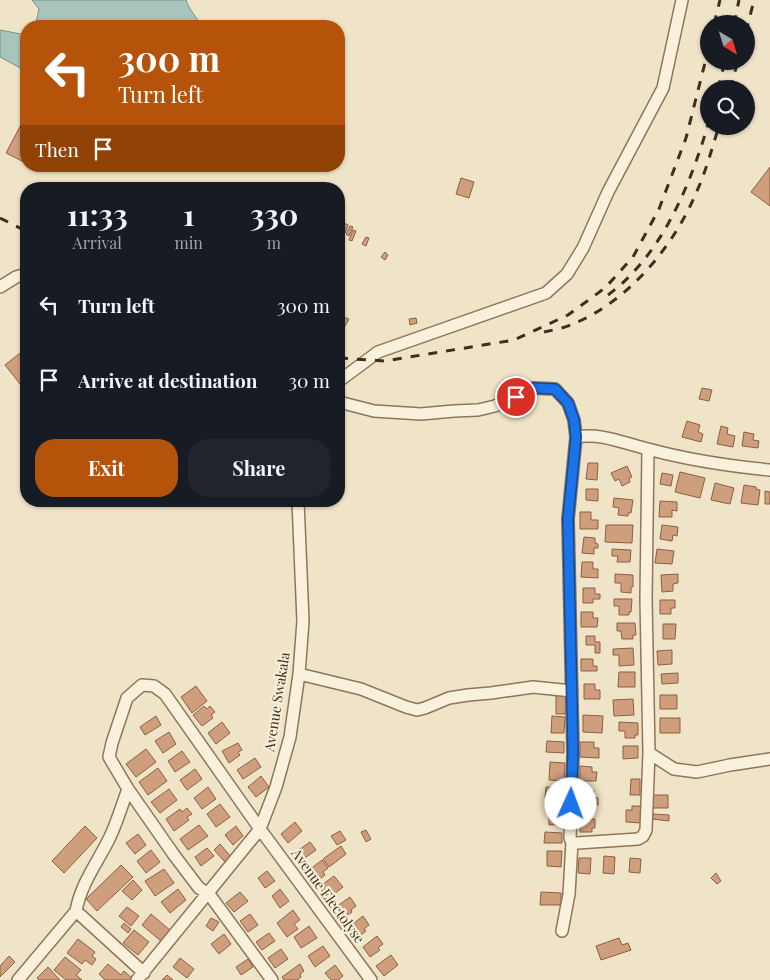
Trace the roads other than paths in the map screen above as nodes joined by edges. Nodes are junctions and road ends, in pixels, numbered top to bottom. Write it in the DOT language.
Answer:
graph roads {
  1 [pos="682,0"];
  2 [pos="20,276"];
  3 [pos="0,287"];
  4 [pos="345,377"];
  5 [pos="345,404"];
  6 [pos="576,437"];
  7 [pos="648,449"];
  8 [pos="770,470"];
  9 [pos="298,507"];
  10 [pos="299,674"];
  11 [pos="572,691"];
  12 [pos="649,753"];
  13 [pos="770,759"];
  14 [pos="128,789"];
  15 [pos="260,829"];
  16 [pos="572,842"];
  17 [pos="209,894"];
  18 [pos="76,911"];
  19 [pos="562,932"];
  20 [pos="140,976"];
  21 [pos="24,978"];
  22 [pos="272,980"];
  23 [pos="371,980"];
  1 -- 4 [label="street"];
  2 -- 3 [label="street"];
  5 -- 6 [label="street"];
  6 -- 7 [label="street"];
  6 -- 11 [label="street"];
  7 -- 8 [label="street"];
  7 -- 12 [label="street"];
  9 -- 10 [label="street, Avenue Swakala"];
  10 -- 11 [label="street"];
  10 -- 15 [label="street, Avenue Swakala"];
  11 -- 16 [label="street"];
  12 -- 13 [label="street"];
  12 -- 16 [label="street"];
  14 -- 15 [label="street, Avenue Electolyse"];
  14 -- 17 [label="street, Avenue Electolyse"];
  14 -- 18 [label="street"];
  15 -- 17 [label="street, Avenue Swakala"];
  15 -- 23 [label="street, Avenue Electolyse"];
  16 -- 19 [label="street"];
  17 -- 20 [label="street, Avenue Swakala"];
  17 -- 22 [label="street, Avenue Electolyse"];
  18 -- 20 [label="street"];
  18 -- 21 [label="street"];
}
